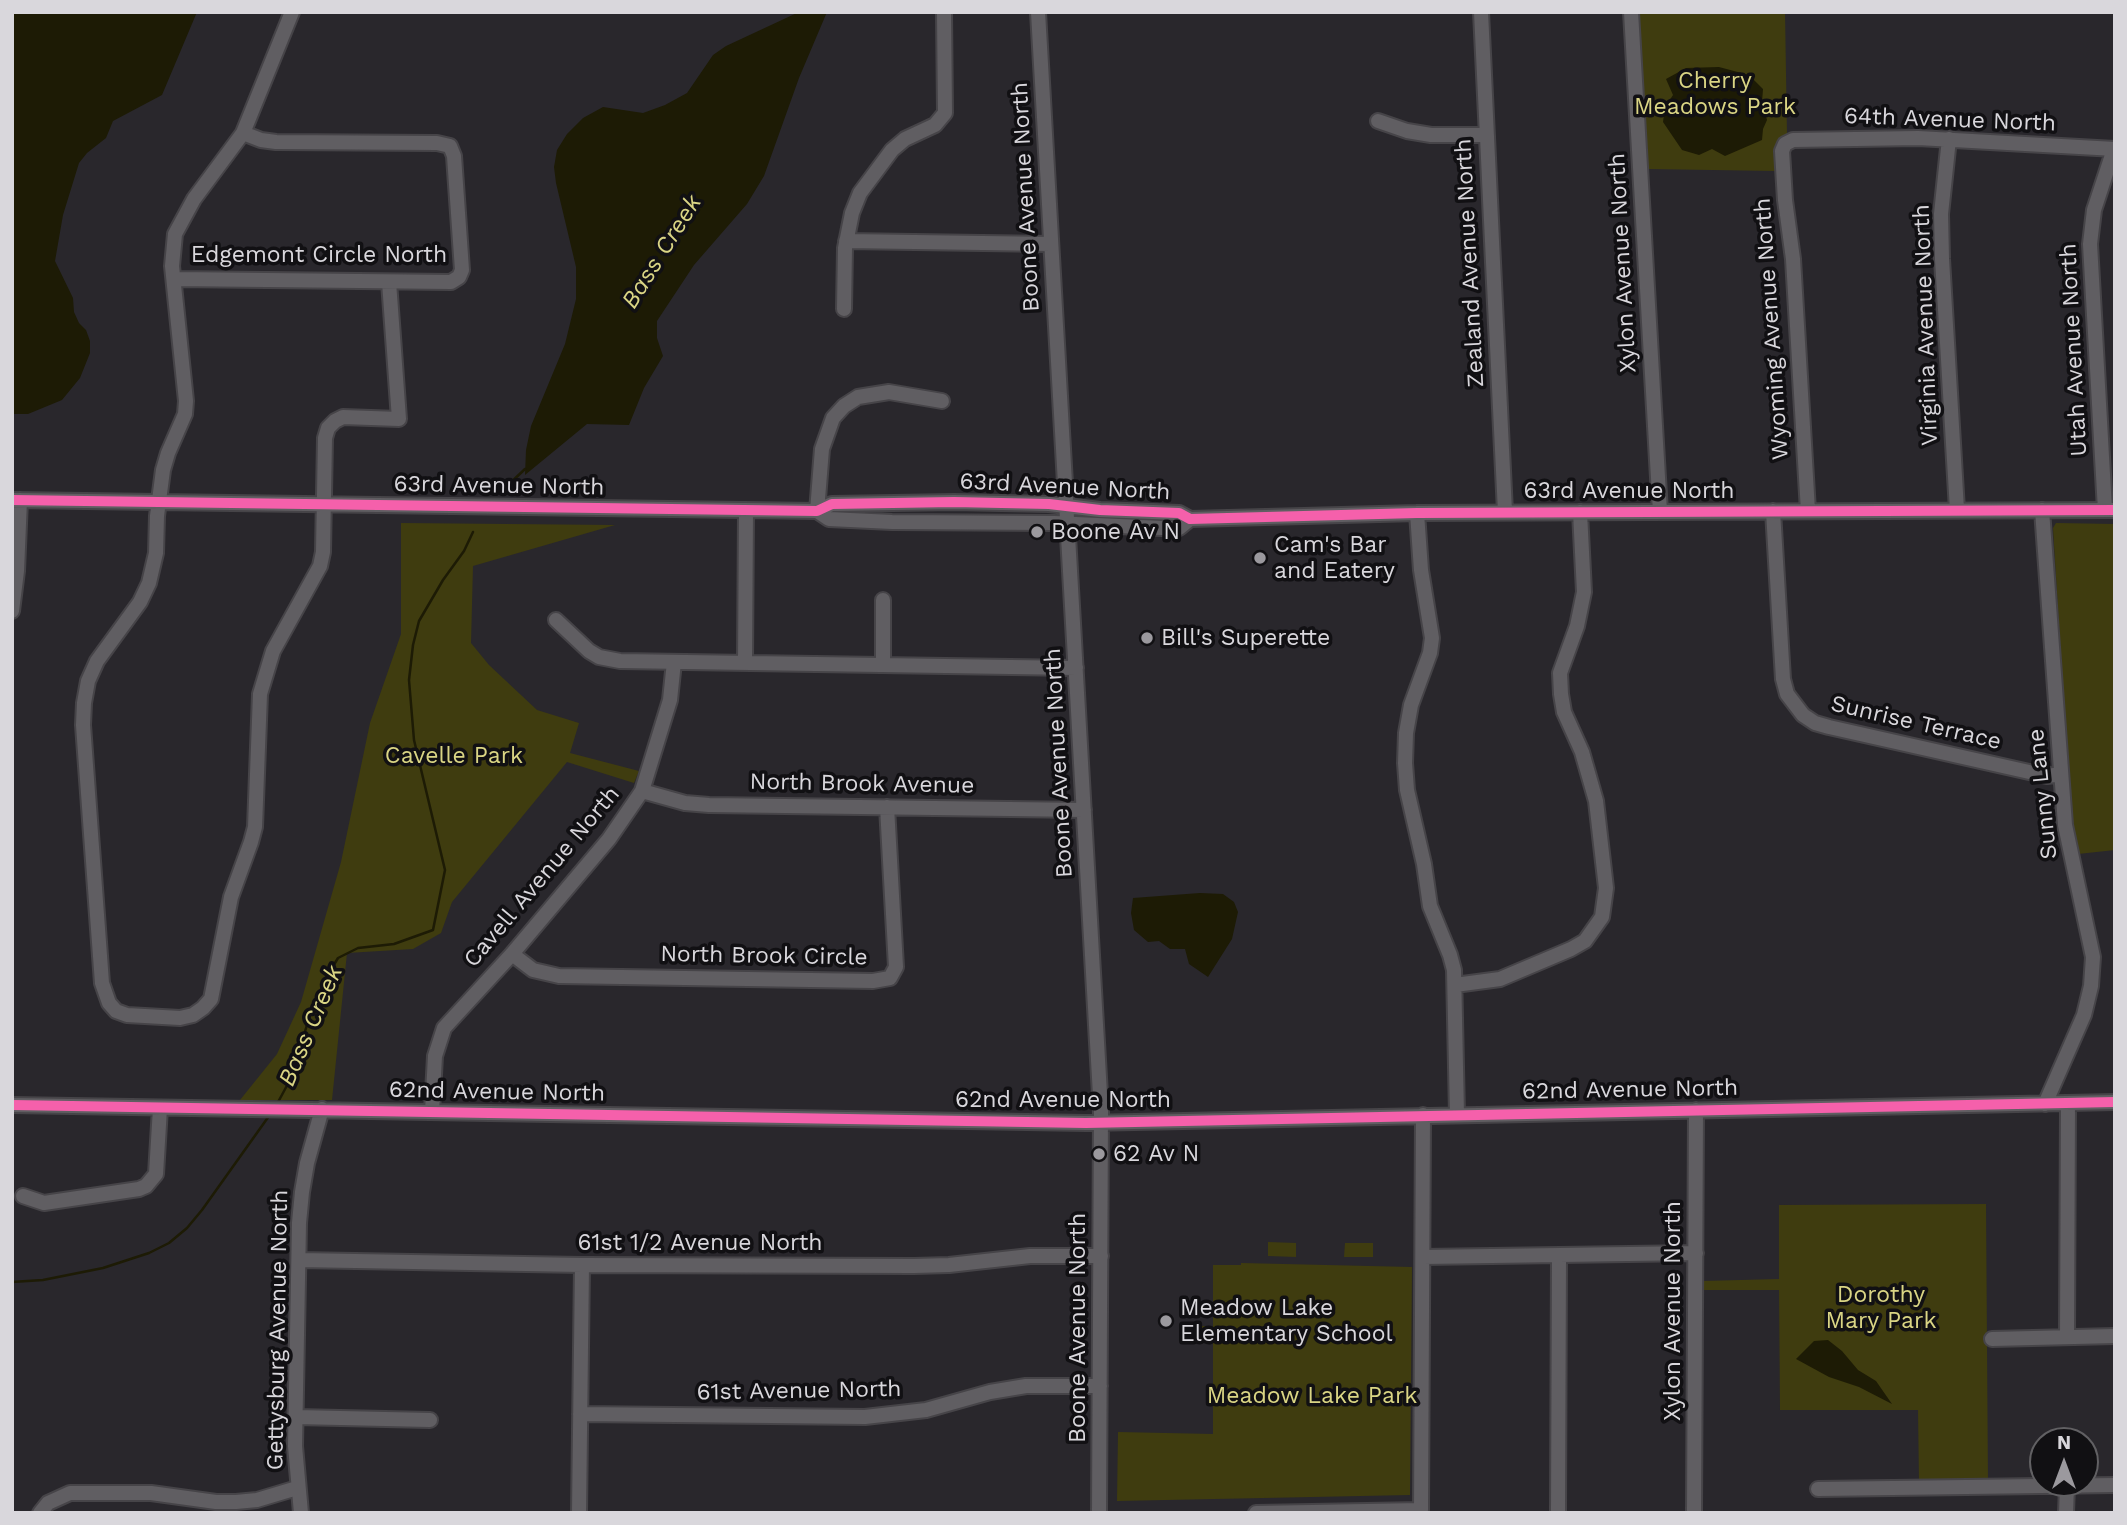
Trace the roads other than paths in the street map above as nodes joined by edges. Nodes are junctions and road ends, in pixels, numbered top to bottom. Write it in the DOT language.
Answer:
graph roads {
  1 [pos="292,12"];
  2 [pos="944,12"];
  3 [pos="1038,12"];
  4 [pos="1482,12"];
  5 [pos="1631,12"];
  6 [pos="1378,121"];
  7 [pos="243,133"];
  8 [pos="1486,135"];
  9 [pos="1949,139"];
  10 [pos="1785,144"];
  11 [pos="2114,149"];
  12 [pos="846,241"];
  13 [pos="1052,244"];
  14 [pos="174,279"];
  15 [pos="389,282"];
  16 [pos="844,309"];
  17 [pos="942,401"];
  18 [pos="16,500"];
  19 [pos="159,502"];
  20 [pos="324,504"];
  21 [pos="1066,505"];
  22 [pos="746,510"];
  23 [pos="1958,510"];
  24 [pos="2042,510"];
  25 [pos="2110,510"];
  26 [pos="817,511"];
  27 [pos="1773,511"];
  28 [pos="1808,511"];
  29 [pos="1505,512"];
  30 [pos="1580,512"];
  31 [pos="1660,512"];
  32 [pos="1417,513"];
  33 [pos="1190,519"];
  34 [pos="1069,523"];
  35 [pos="883,600"];
  36 [pos="12,611"];
  37 [pos="555,620"];
  38 [pos="674,662"];
  39 [pos="745,663"];
  40 [pos="883,666"];
  41 [pos="1076,668"];
  42 [pos="2061,774"];
  43 [pos="642,791"];
  44 [pos="887,807"];
  45 [pos="1084,810"];
  46 [pos="512,954"];
  47 [pos="1455,985"];
  48 [pos="2115,1102"];
  49 [pos="2068,1103"];
  50 [pos="2045,1104"];
  51 [pos="12,1105"];
  52 [pos="159,1108"];
  53 [pos="322,1109"];
  54 [pos="1696,1110"];
  55 [pos="432,1112"];
  56 [pos="1423,1115"];
  57 [pos="1457,1115"];
  58 [pos="1102,1123"];
  59 [pos="23,1196"];
  60 [pos="1696,1253"];
  61 [pos="1101,1256"];
  62 [pos="1559,1256"];
  63 [pos="1423,1257"];
  64 [pos="299,1260"];
  65 [pos="582,1265"];
  66 [pos="2115,1336"];
  67 [pos="2067,1337"];
  68 [pos="1992,1339"];
  69 [pos="1100,1386"];
  70 [pos="580,1414"];
  71 [pos="296,1417"];
  72 [pos="430,1420"];
  73 [pos="2029,1486"];
  74 [pos="297,1488"];
  75 [pos="1818,1489"];
  76 [pos="1377,1512"];
  77 [pos="40,1513"];
  78 [pos="301,1513"];
  79 [pos="579,1513"];
  80 [pos="1099,1513"];
  81 [pos="1256,1513"];
  82 [pos="1558,1513"];
  83 [pos="1695,1513"];
  1 -- 7 [label="street"];
  2 -- 12 [label="street"];
  3 -- 13 [label="street, Boone Avenue North"];
  4 -- 8 [label="street, Zealand Avenue North"];
  5 -- 31 [label="street, Xylon Avenue North"];
  6 -- 8 [label="street"];
  7 -- 14 [label="street"];
  7 -- 15 [label="street, Edgemont Circle North"];
  8 -- 29 [label="street, Zealand Avenue North"];
  9 -- 10 [label="street, 64th Avenue North"];
  9 -- 11 [label="street, 64th Avenue North"];
  9 -- 23 [label="street, Virginia Avenue North"];
  10 -- 28 [label="street, Wyoming Avenue North"];
  11 -- 25 [label="street, Utah Avenue North"];
  12 -- 13 [label="street"];
  12 -- 16 [label="street"];
  13 -- 21 [label="street, Boone Avenue North"];
  14 -- 15 [label="street, Edgemont Circle North"];
  14 -- 19 [label="street"];
  15 -- 20 [label="street"];
  17 -- 26 [label="street"];
  18 -- 19 [label="street, 63rd Avenue North"];
  18 -- 36 [label="street"];
  19 -- 20 [label="street, 63rd Avenue North"];
  19 -- 20 [label="street"];
  20 -- 22 [label="street, 63rd Avenue North"];
  21 -- 26 [label="street, 63rd Avenue North"];
  21 -- 33 [label="street, 63rd Avenue North"];
  21 -- 34 [label="street, Boone Avenue North"];
  22 -- 26 [label="street, 63rd Avenue North"];
  22 -- 39 [label="street"];
  23 -- 24 [label="street, 63rd Avenue North"];
  23 -- 28 [label="street, 63rd Avenue North"];
  24 -- 25 [label="street, 63rd Avenue North"];
  24 -- 42 [label="street, Sunny Lane"];
  26 -- 34 [label="street, 63rd Avenue North"];
  27 -- 28 [label="street, 63rd Avenue North"];
  27 -- 31 [label="street, 63rd Avenue North"];
  27 -- 42 [label="street, Sunrise Terrace"];
  29 -- 30 [label="street, 63rd Avenue North"];
  29 -- 32 [label="street, 63rd Avenue North"];
  30 -- 31 [label="street, 63rd Avenue North"];
  30 -- 47 [label="street"];
  32 -- 33 [label="street, 63rd Avenue North"];
  32 -- 47 [label="street"];
  33 -- 34 [label="street, 63rd Avenue North"];
  34 -- 41 [label="street, Boone Avenue North"];
  35 -- 40 [label="street"];
  37 -- 38 [label="street"];
  38 -- 39 [label="street"];
  38 -- 43 [label="street, Cavell Avenue North"];
  39 -- 40 [label="street"];
  40 -- 41 [label="street"];
  41 -- 45 [label="street, Boone Avenue North"];
  42 -- 50 [label="street, Sunny Lane"];
  43 -- 44 [label="street, North Brook Avenue"];
  43 -- 46 [label="street, Cavell Avenue North"];
  44 -- 45 [label="street, North Brook Avenue"];
  44 -- 46 [label="street, North Brook Circle"];
  45 -- 58 [label="street, Boone Avenue North"];
  46 -- 55 [label="street, Cavell Avenue North"];
  47 -- 57 [label="street"];
  48 -- 49 [label="street, 62nd Avenue North"];
  49 -- 50 [label="street, 62nd Avenue North"];
  49 -- 67 [label="street"];
  50 -- 54 [label="street, 62nd Avenue North"];
  51 -- 52 [label="street, 62nd Avenue North"];
  52 -- 53 [label="street, 62nd Avenue North"];
  52 -- 59 [label="street"];
  53 -- 55 [label="street, 62nd Avenue North"];
  53 -- 64 [label="street, Gettysburg Avenue North"];
  54 -- 57 [label="street, 62nd Avenue North"];
  54 -- 60 [label="street, Xylon Avenue North"];
  55 -- 58 [label="street, 62nd Avenue North"];
  56 -- 57 [label="street, 62nd Avenue North"];
  56 -- 58 [label="street, 62nd Avenue North"];
  56 -- 63 [label="street"];
  58 -- 61 [label="street, Boone Avenue North"];
  60 -- 62 [label="street"];
  60 -- 83 [label="street, Xylon Avenue North"];
  61 -- 65 [label="street, 61st 1/2 Avenue North"];
  61 -- 69 [label="street, Boone Avenue North"];
  62 -- 63 [label="street"];
  62 -- 82 [label="street"];
  63 -- 76 [label="street"];
  64 -- 65 [label="street, 61st 1/2 Avenue North"];
  64 -- 71 [label="street, Gettysburg Avenue North"];
  65 -- 70 [label="street"];
  66 -- 67 [label="street"];
  67 -- 68 [label="street"];
  69 -- 70 [label="street, 61st Avenue North"];
  69 -- 80 [label="street, Boone Avenue North"];
  70 -- 79 [label="street"];
  71 -- 72 [label="street"];
  71 -- 74 [label="street, Gettysburg Avenue North"];
  73 -- 75 [label="street"];
  74 -- 77 [label="street"];
  74 -- 78 [label="street, Gettysburg Avenue North"];
  76 -- 81 [label="street"];
}
